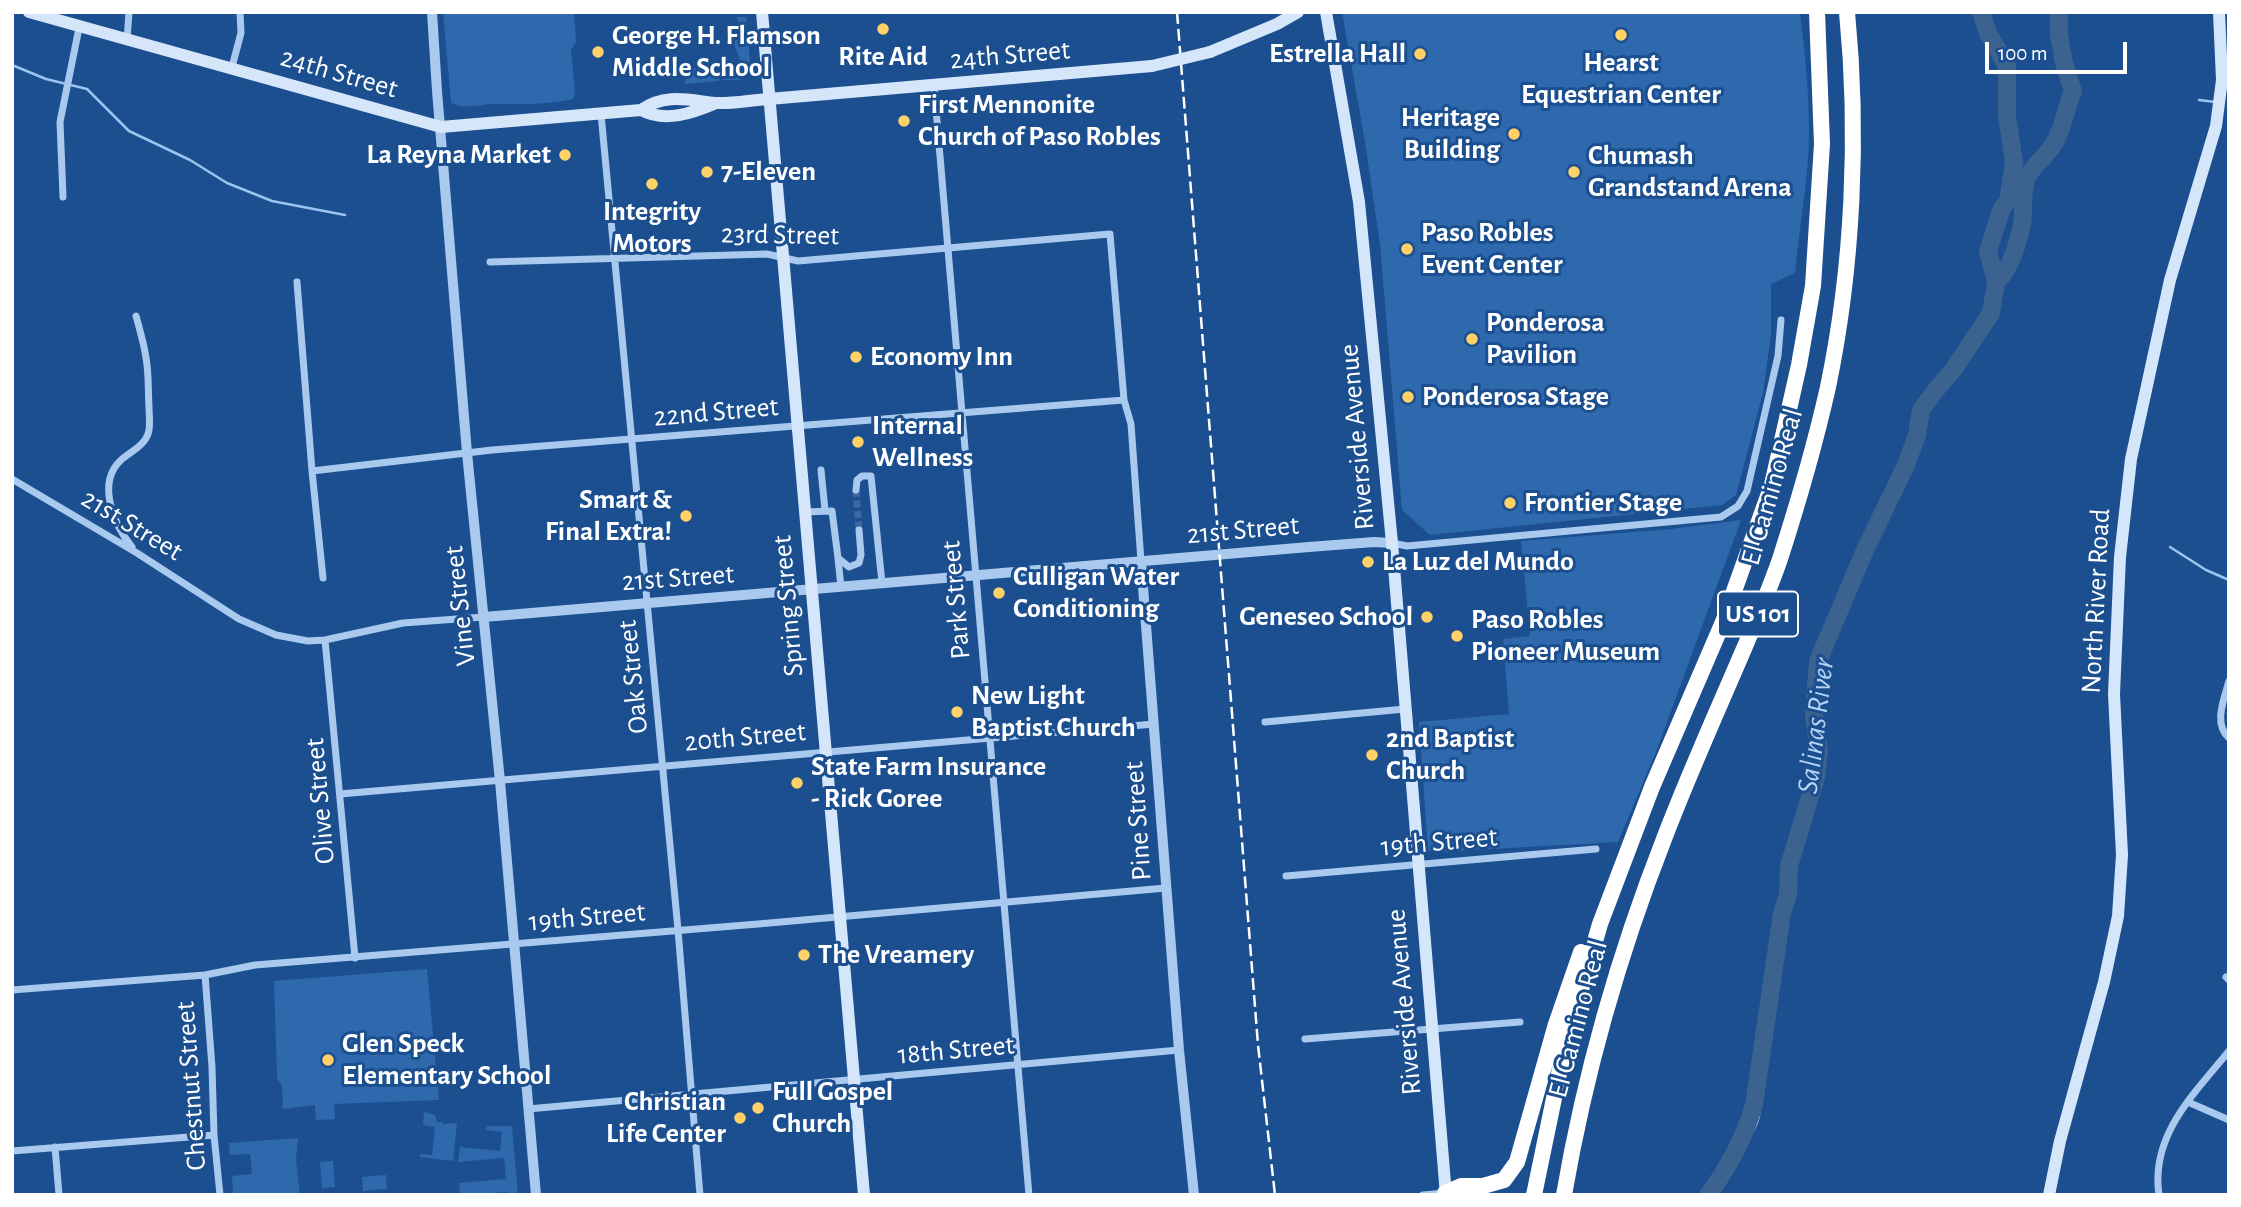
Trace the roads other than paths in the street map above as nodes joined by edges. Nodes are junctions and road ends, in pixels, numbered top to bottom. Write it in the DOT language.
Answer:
graph roads {
  1 [pos="30,12"];
  2 [pos="129,12"];
  3 [pos="240,12"];
  4 [pos="432,12"];
  5 [pos="762,12"];
  6 [pos="1298,12"];
  7 [pos="1326,12"];
  8 [pos="1817,12"];
  9 [pos="1847,12"];
  10 [pos="2219,12"];
  11 [pos="79,27"];
  12 [pos="127,40"];
  13 [pos="232,67"];
  14 [pos="934,86"];
  15 [pos="769,99"];
  16 [pos="601,114"];
  17 [pos="441,127"];
  18 [pos="63,197"];
  19 [pos="1110,234"];
  20 [pos="946,248"];
  21 [pos="617,257"];
  22 [pos="782,259"];
  23 [pos="490,262"];
  24 [pos="298,282"];
  25 [pos="136,316"];
  26 [pos="1781,320"];
  27 [pos="1124,400"];
  28 [pos="961,412"];
  29 [pos="797,426"];
  30 [pos="633,440"];
  31 [pos="467,453"];
  32 [pos="821,470"];
  33 [pos="312,471"];
  34 [pos="12,479"];
  35 [pos="856,491"];
  36 [pos="825,510"];
  37 [pos="804,512"];
  38 [pos="859,530"];
  39 [pos="1392,543"];
  40 [pos="137,553"];
  41 [pos="838,558"];
  42 [pos="1141,561"];
  43 [pos="976,575"];
  44 [pos="323,578"];
  45 [pos="882,583"];
  46 [pos="841,587"];
  47 [pos="811,590"];
  48 [pos="647,603"];
  49 [pos="484,617"];
  50 [pos="325,640"];
  51 [pos="2229,681"];
  52 [pos="1405,709"];
  53 [pos="1265,722"];
  54 [pos="1154,724"];
  55 [pos="988,738"];
  56 [pos="2229,738"];
  57 [pos="825,751"];
  58 [pos="663,765"];
  59 [pos="500,781"];
  60 [pos="1652,787"];
  61 [pos="340,794"];
  62 [pos="1596,849"];
  63 [pos="1417,864"];
  64 [pos="1286,876"];
  65 [pos="1166,888"];
  66 [pos="1003,903"];
  67 [pos="839,917"];
  68 [pos="678,930"];
  69 [pos="514,944"];
  70 [pos="355,958"];
  71 [pos="205,975"];
  72 [pos="12,990"];
  73 [pos="1520,1022"];
  74 [pos="1431,1030"];
  75 [pos="1305,1039"];
  76 [pos="1179,1050"];
  77 [pos="2229,1051"];
  78 [pos="1018,1065"];
  79 [pos="852,1080"];
  80 [pos="692,1094"];
  81 [pos="2188,1102"];
  82 [pos="528,1109"];
  83 [pos="2229,1121"];
  84 [pos="214,1135"];
  85 [pos="55,1147"];
  86 [pos="12,1151"];
  87 [pos="1449,1194"];
  88 [pos="59,1195"];
  89 [pos="220,1195"];
  90 [pos="536,1195"];
  91 [pos="700,1195"];
  92 [pos="864,1195"];
  93 [pos="1029,1195"];
  94 [pos="1194,1195"];
  95 [pos="1423,1195"];
  96 [pos="1534,1195"];
  97 [pos="1564,1195"];
  98 [pos="2049,1195"];
  99 [pos="2159,1195"];
  1 -- 11 [label="main road, 24th Street"];
  2 -- 12 [label="street"];
  3 -- 13 [label="street"];
  4 -- 17 [label="street, Vine Street"];
  5 -- 15 [label="main road, Spring Street"];
  6 -- 14 [label="main road, 24th Street, bridge"];
  7 -- 39 [label="main road, Riverside Avenue"];
  8 -- 60 [label="highway, El Camino Real / US 101"];
  9 -- 97 [label="highway, El Camino Real / US 101"];
  10 -- 98 [label="main road, North River Road"];
  11 -- 12 [label="main road, 24th Street"];
  11 -- 18 [label="street"];
  12 -- 13 [label="main road, 24th Street"];
  13 -- 17 [label="main road, 24th Street"];
  14 -- 15 [label="main road, 24th Street"];
  14 -- 20 [label="street, Park Street"];
  15 -- 16 [label="main road, 24th Street"];
  15 -- 22 [label="main road, Spring Street"];
  16 -- 17 [label="main road, 24th Street"];
  16 -- 21 [label="street, Oak Street"];
  17 -- 31 [label="street, Vine Street"];
  19 -- 20 [label="street, 23rd Street"];
  19 -- 27 [label="street, Pine Street"];
  20 -- 22 [label="street, 23rd Street"];
  20 -- 28 [label="street, Park Street"];
  21 -- 22 [label="street, 23rd Street"];
  21 -- 23 [label="street, 23rd Street"];
  21 -- 30 [label="street, Oak Street"];
  22 -- 29 [label="main road, Spring Street"];
  24 -- 33 [label="street"];
  25 -- 40 [label="street"];
  26 -- 39 [label="street"];
  27 -- 28 [label="street, 22nd Street"];
  27 -- 42 [label="street, Pine Street"];
  28 -- 29 [label="street, 22nd Street"];
  28 -- 43 [label="street, Park Street"];
  29 -- 30 [label="street, 22nd Street"];
  29 -- 37 [label="main road, Spring Street"];
  30 -- 31 [label="street, 22nd Street"];
  30 -- 48 [label="street, Oak Street"];
  31 -- 33 [label="street, 22nd Street"];
  31 -- 49 [label="street, Vine Street"];
  32 -- 36 [label="street"];
  33 -- 44 [label="street"];
  34 -- 40 [label="street, 21st Street"];
  35 -- 45 [label="street"];
  36 -- 37 [label="street"];
  36 -- 41 [label="street"];
  37 -- 47 [label="main road, Spring Street"];
  38 -- 41 [label="street"];
  39 -- 42 [label="street, 21st Street"];
  39 -- 52 [label="main road, Riverside Avenue"];
  40 -- 50 [label="street, 21st Street"];
  41 -- 46 [label="street"];
  42 -- 43 [label="street, 21st Street"];
  42 -- 54 [label="street, Pine Street"];
  43 -- 45 [label="street, 21st Street"];
  43 -- 55 [label="street, Park Street"];
  45 -- 46 [label="street, 21st Street"];
  46 -- 47 [label="street, 21st Street"];
  47 -- 48 [label="street, 21st Street"];
  47 -- 57 [label="main road, Spring Street"];
  48 -- 49 [label="street, 21st Street"];
  48 -- 58 [label="street, Oak Street"];
  49 -- 50 [label="street, 21st Street"];
  49 -- 59 [label="street, Vine Street"];
  50 -- 61 [label="street, Olive Street"];
  51 -- 56 [label="street"];
  52 -- 53 [label="street"];
  52 -- 63 [label="main road, Riverside Avenue"];
  54 -- 55 [label="street, 20th Street"];
  54 -- 65 [label="street, Pine Street"];
  55 -- 57 [label="street, 20th Street"];
  55 -- 66 [label="street, Park Street"];
  57 -- 58 [label="street, 20th Street"];
  57 -- 67 [label="main road, Spring Street"];
  58 -- 59 [label="street, 20th Street"];
  58 -- 68 [label="street, Oak Street"];
  59 -- 61 [label="street, 20th Street"];
  59 -- 69 [label="street, Vine Street"];
  60 -- 87 [label="highway"];
  60 -- 96 [label="highway, El Camino Real / US 101"];
  61 -- 70 [label="street, Olive Street"];
  62 -- 63 [label="street, 19th Street"];
  63 -- 64 [label="street, 19th Street"];
  63 -- 74 [label="main road, Riverside Avenue"];
  65 -- 66 [label="street, 19th Street"];
  65 -- 76 [label="street, Pine Street"];
  66 -- 67 [label="street, 19th Street"];
  66 -- 78 [label="street, Park Street"];
  67 -- 68 [label="street, 19th Street"];
  67 -- 79 [label="main road, Spring Street"];
  68 -- 69 [label="street, 19th Street"];
  68 -- 80 [label="street, Oak Street"];
  69 -- 70 [label="street, 19th Street"];
  69 -- 82 [label="street, Vine Street"];
  70 -- 71 [label="street, 19th Street"];
  71 -- 72 [label="street, 19th Street"];
  71 -- 84 [label="street, Chestnut Street"];
  73 -- 74 [label="street"];
  74 -- 75 [label="street"];
  74 -- 87 [label="main road, Riverside Avenue"];
  76 -- 78 [label="street, 18th Street"];
  76 -- 94 [label="street, Pine Street"];
  77 -- 81 [label="street"];
  78 -- 79 [label="street, 18th Street"];
  78 -- 93 [label="street, Park Street"];
  79 -- 80 [label="street, 18th Street"];
  79 -- 92 [label="main road, Spring Street"];
  80 -- 82 [label="street, 18th Street"];
  80 -- 91 [label="street, Oak Street"];
  81 -- 83 [label="street"];
  81 -- 99 [label="street"];
  82 -- 90 [label="street, Vine Street"];
  84 -- 85 [label="street"];
  84 -- 89 [label="street, Chestnut Street"];
  85 -- 86 [label="street"];
  85 -- 88 [label="street"];
  87 -- 95 [label="street"];
}
